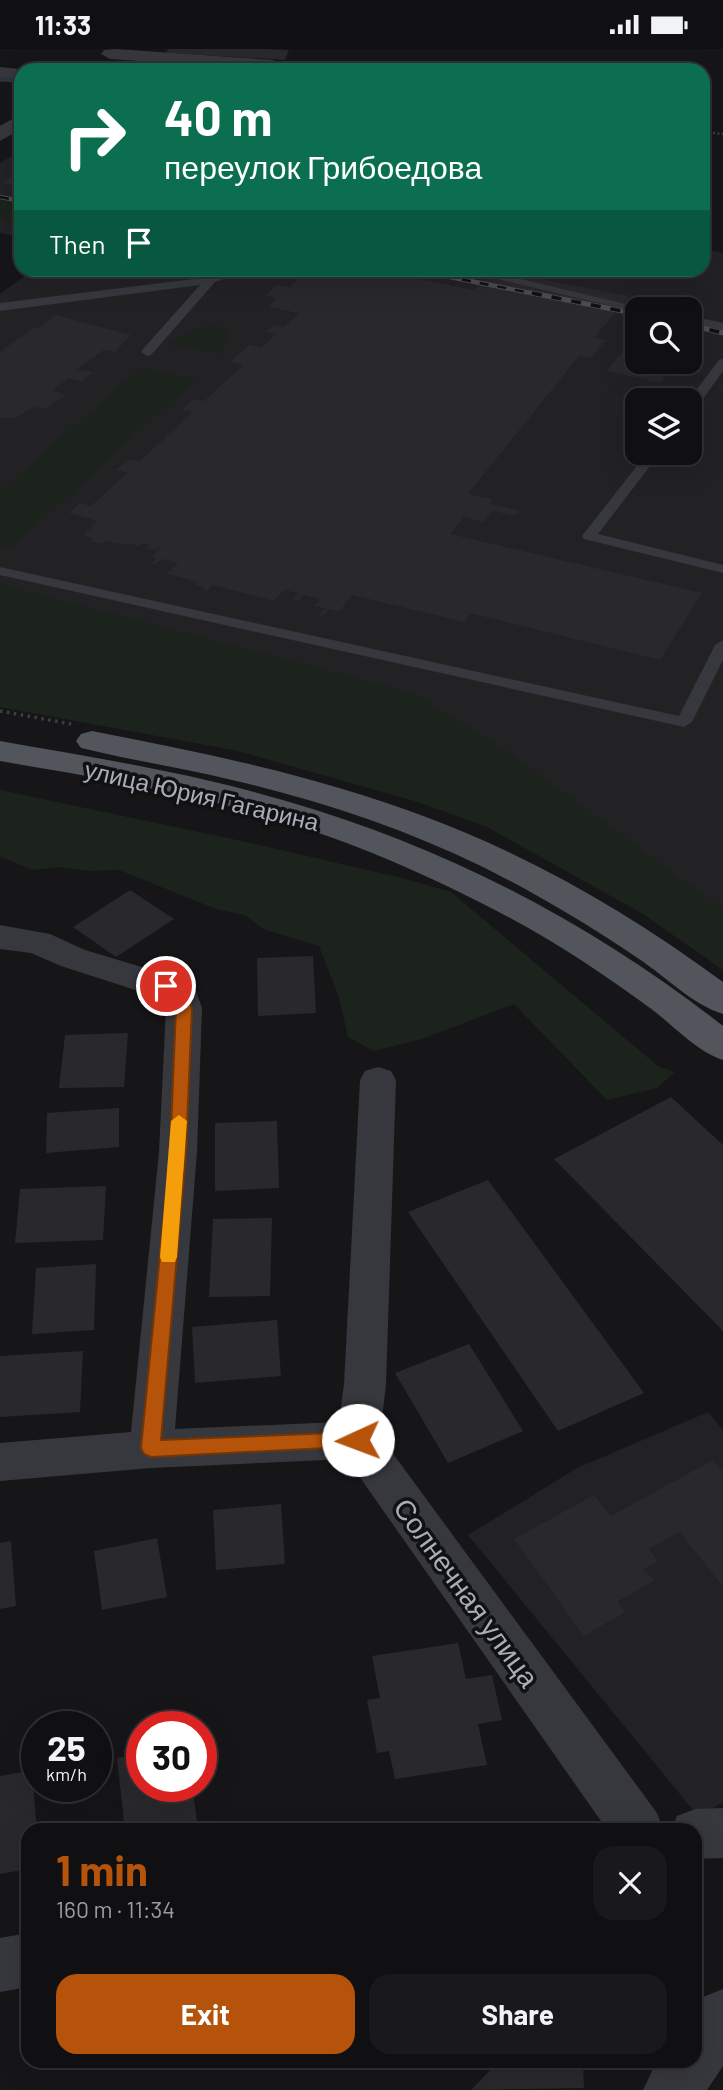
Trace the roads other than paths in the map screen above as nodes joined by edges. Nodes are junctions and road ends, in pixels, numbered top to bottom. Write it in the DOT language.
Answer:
graph roads {
  1 [pos="109,55"];
  2 [pos="240,63"];
  3 [pos="221,277"];
  4 [pos="496,277"];
  5 [pos="211,280"];
  6 [pos="625,306"];
  7 [pos="0,307"];
  8 [pos="702,323"];
  9 [pos="723,327"];
  10 [pos="147,352"];
  11 [pos="723,363"];
  12 [pos="702,391"];
  13 [pos="645,465"];
  14 [pos="723,569"];
  15 [pos="0,571"];
  16 [pos="723,645"];
  17 [pos="0,725"];
  18 [pos="0,751"];
  19 [pos="0,937"];
  20 [pos="723,1001"];
  21 [pos="723,1046"];
  22 [pos="378,1080"];
  23 [pos="358,1440"];
  24 [pos="151,1448"];
  25 [pos="0,1462"];
  26 [pos="633,1823"];
  27 [pos="723,1833"];
  28 [pos="702,1834"];
  29 [pos="21,1961"];
  30 [pos="0,1965"];
  31 [pos="723,2017"];
  32 [pos="702,2046"];
  33 [pos="687,2068"];
  34 [pos="672,2090"];
  1 -- 2 [label="street"];
  3 -- 5 [label="lane"];
  4 -- 6 [label="lane"];
  5 -- 7 [label="lane"];
  5 -- 10 [label="lane"];
  8 -- 9 [label="lane"];
  11 -- 12 [label="lane"];
  13 -- 14 [label="lane"];
  15 -- 16 [label="lane"];
  17 -- 20 [label="main road, улица Юрия Гагарина"];
  18 -- 21 [label="main road, улица Юрия Гагарина"];
  19 -- 24 [label="street"];
  22 -- 23 [label="street"];
  23 -- 24 [label="street"];
  23 -- 26 [label="street, Солнечная улица"];
  24 -- 25 [label="street"];
  27 -- 28 [label="street"];
  29 -- 30 [label="street"];
  31 -- 32 [label="street"];
  33 -- 34 [label="street"];
}
